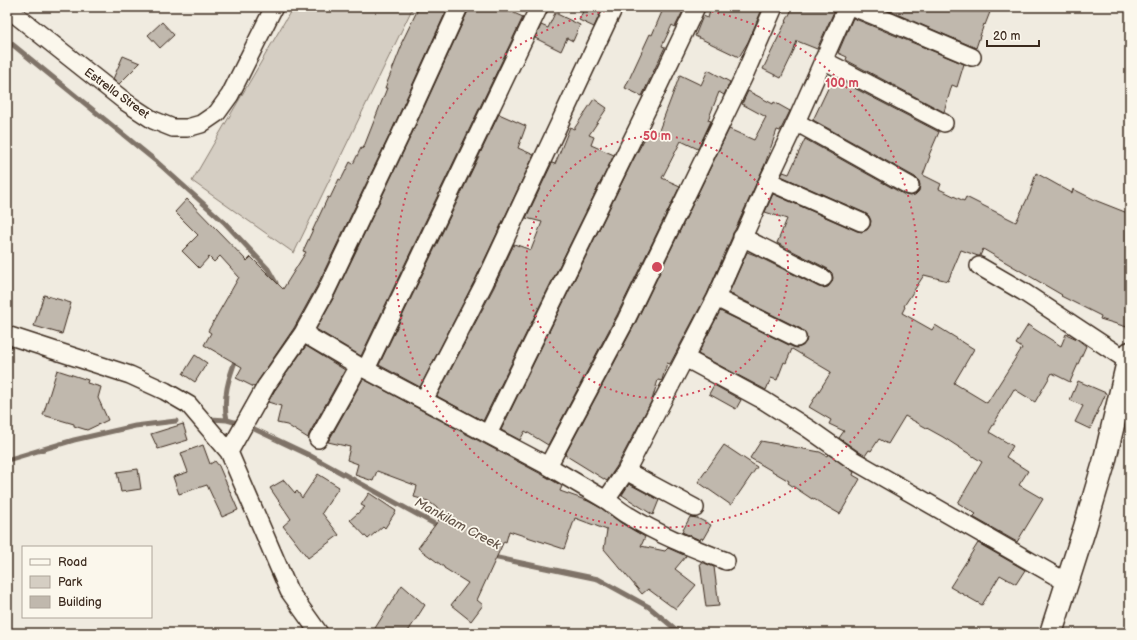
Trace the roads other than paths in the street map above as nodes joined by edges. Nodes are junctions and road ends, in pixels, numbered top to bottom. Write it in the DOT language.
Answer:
graph roads {
  1 [pos="274,7"];
  2 [pos="459,7"];
  3 [pos="539,7"];
  4 [pos="614,7"];
  5 [pos="696,7"];
  6 [pos="774,7"];
  7 [pos="847,7"];
  8 [pos="853,7"];
  9 [pos="7,8"];
  10 [pos="972,58"];
  11 [pos="823,60"];
  12 [pos="796,122"];
  13 [pos="944,123"];
  14 [pos="768,180"];
  15 [pos="910,186"];
  16 [pos="861,222"];
  17 [pos="742,237"];
  18 [pos="979,266"];
  19 [pos="823,278"];
  20 [pos="716,298"];
  21 [pos="302,332"];
  22 [pos="7,335"];
  23 [pos="798,338"];
  24 [pos="1129,357"];
  25 [pos="685,358"];
  26 [pos="363,368"];
  27 [pos="424,400"];
  28 [pos="488,434"];
  29 [pos="318,439"];
  30 [pos="228,452"];
  31 [pos="548,466"];
  32 [pos="626,471"];
  33 [pos="606,500"];
  34 [pos="695,508"];
  35 [pos="726,561"];
  36 [pos="1068,583"];
  37 [pos="317,632"];
  38 [pos="1051,633"];
  1 -- 9 [label="street, Estrella Street"];
  2 -- 21 [label="street"];
  3 -- 26 [label="street"];
  4 -- 27 [label="street"];
  5 -- 28 [label="street"];
  6 -- 31 [label="street"];
  7 -- 11 [label="street"];
  8 -- 10 [label="street"];
  11 -- 12 [label="street"];
  11 -- 13 [label="street"];
  12 -- 14 [label="street"];
  12 -- 15 [label="street"];
  14 -- 16 [label="street"];
  14 -- 17 [label="street"];
  17 -- 19 [label="street"];
  17 -- 20 [label="street"];
  18 -- 24 [label="street"];
  20 -- 23 [label="street"];
  20 -- 25 [label="street"];
  21 -- 26 [label="street"];
  21 -- 30 [label="street"];
  22 -- 30 [label="street"];
  24 -- 36 [label="street"];
  25 -- 32 [label="street"];
  25 -- 36 [label="street"];
  26 -- 27 [label="street"];
  26 -- 29 [label="street"];
  27 -- 28 [label="street"];
  28 -- 31 [label="street"];
  30 -- 37 [label="street"];
  31 -- 33 [label="street"];
  32 -- 33 [label="street"];
  32 -- 34 [label="street"];
  33 -- 35 [label="street"];
  36 -- 38 [label="street"];
}
